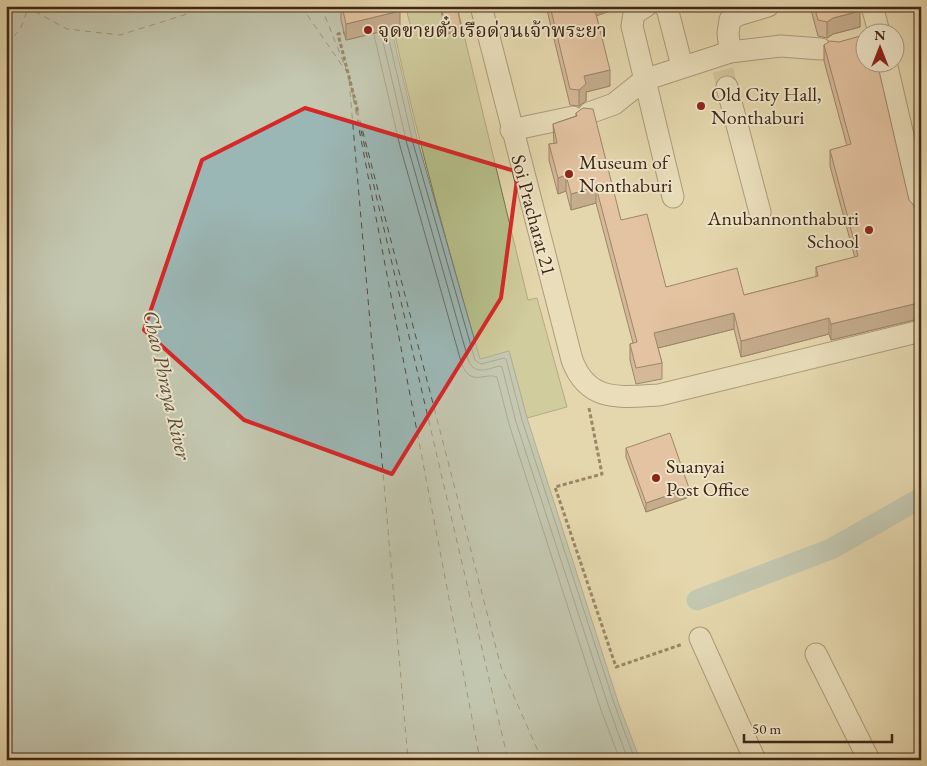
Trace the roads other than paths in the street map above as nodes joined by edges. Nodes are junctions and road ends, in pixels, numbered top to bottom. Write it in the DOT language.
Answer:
graph roads {
  1 [pos="481,6"];
  2 [pos="646,6"];
  3 [pos="664,6"];
  4 [pos="768,6"];
  5 [pos="872,6"];
  6 [pos="875,22"];
  7 [pos="821,50"];
  8 [pos="682,66"];
  9 [pos="725,66"];
  10 [pos="888,72"];
  11 [pos="644,80"];
  12 [pos="511,130"];
  13 [pos="673,197"];
  14 [pos="760,212"];
  15 [pos="921,213"];
  16 [pos="921,331"];
  17 [pos="700,638"];
  18 [pos="816,654"];
  19 [pos="755,760"];
  20 [pos="868,760"];
  1 -- 12 [label="street, Soi Pracharat 21"];
  2 -- 11 [label="street"];
  3 -- 8 [label="street"];
  4 -- 9 [label="street"];
  5 -- 6 [label="street"];
  7 -- 9 [label="street"];
  8 -- 9 [label="street"];
  8 -- 11 [label="street"];
  9 -- 14 [label="street"];
  10 -- 15 [label="street"];
  11 -- 12 [label="street"];
  11 -- 13 [label="street"];
  12 -- 16 [label="street, Soi Pracharat 21"];
  17 -- 19 [label="street"];
  18 -- 20 [label="street"];
}
